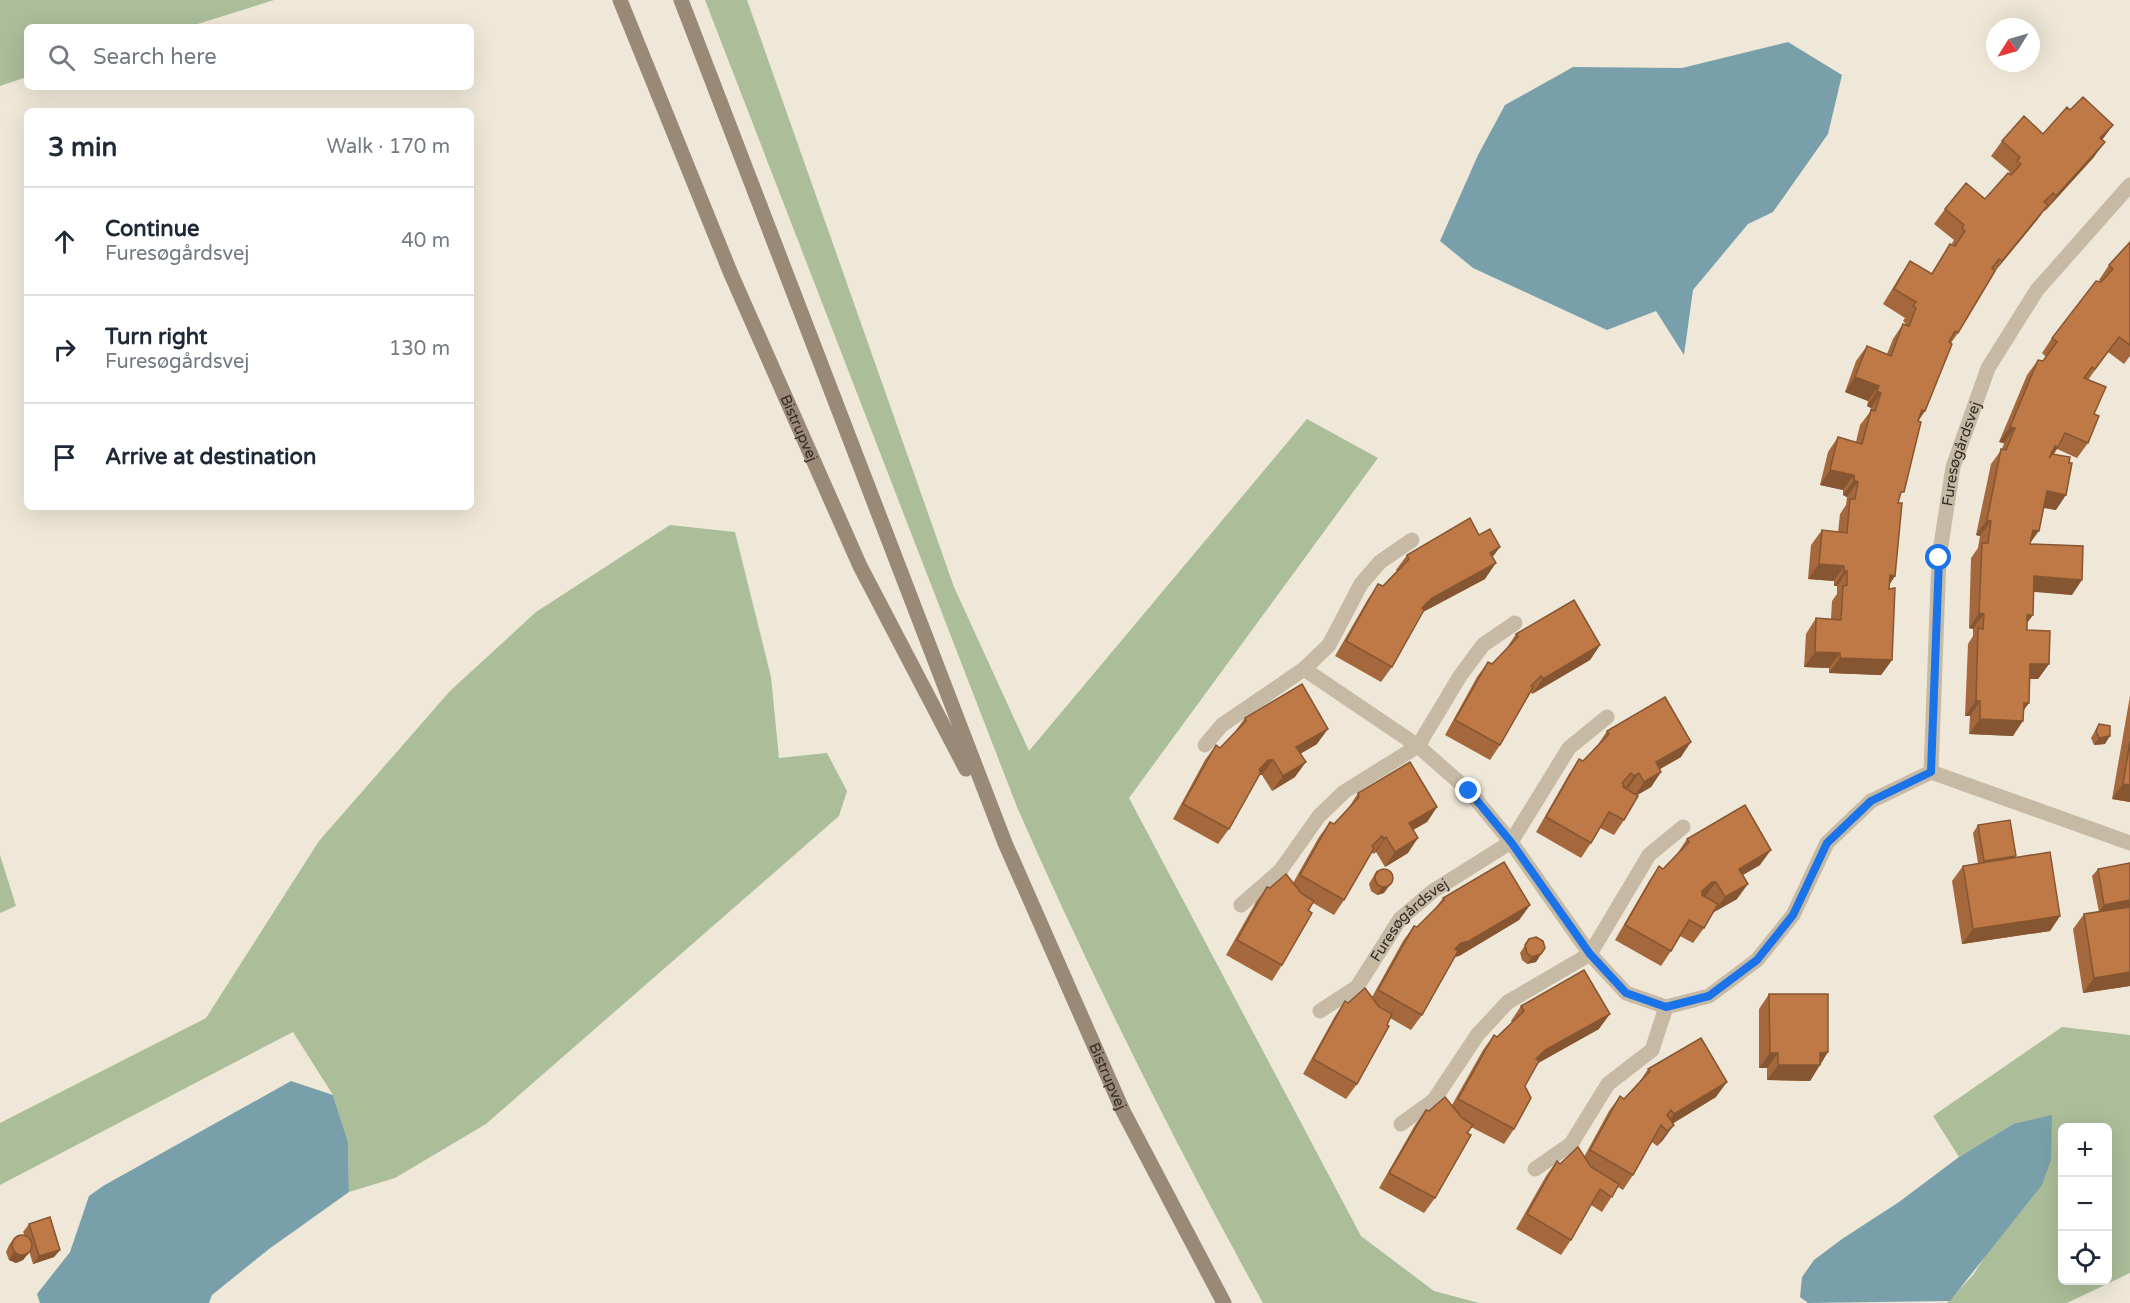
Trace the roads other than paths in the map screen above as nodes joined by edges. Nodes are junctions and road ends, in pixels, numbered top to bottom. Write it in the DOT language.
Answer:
graph roads {
  1 [pos="620,0"];
  2 [pos="681,0"];
  3 [pos="2130,185"];
  4 [pos="1412,540"];
  5 [pos="1515,623"];
  6 [pos="1304,669"];
  7 [pos="1607,717"];
  8 [pos="1205,745"];
  9 [pos="1418,746"];
  10 [pos="1931,772"];
  11 [pos="1683,827"];
  12 [pos="1511,842"];
  13 [pos="1005,843"];
  14 [pos="2130,843"];
  15 [pos="1241,905"];
  16 [pos="1590,954"];
  17 [pos="1666,1007"];
  18 [pos="1320,1011"];
  19 [pos="1401,1124"];
  20 [pos="1535,1169"];
  21 [pos="1224,1303"];
  1 -- 13 [label="main road, Bistrupvej"];
  2 -- 13 [label="main road, Bistrupvej"];
  3 -- 10 [label="street, Furesøgårdsvej"];
  4 -- 6 [label="street"];
  5 -- 9 [label="street"];
  6 -- 8 [label="street"];
  6 -- 9 [label="street"];
  7 -- 12 [label="street, Furesøgårdsvej"];
  9 -- 12 [label="street"];
  9 -- 15 [label="street"];
  10 -- 14 [label="street"];
  10 -- 17 [label="street"];
  11 -- 16 [label="street"];
  12 -- 16 [label="street"];
  12 -- 18 [label="street, Furesøgårdsvej"];
  13 -- 21 [label="main road, Bistrupvej"];
  16 -- 17 [label="street"];
  16 -- 19 [label="street"];
  17 -- 20 [label="street"];
}
